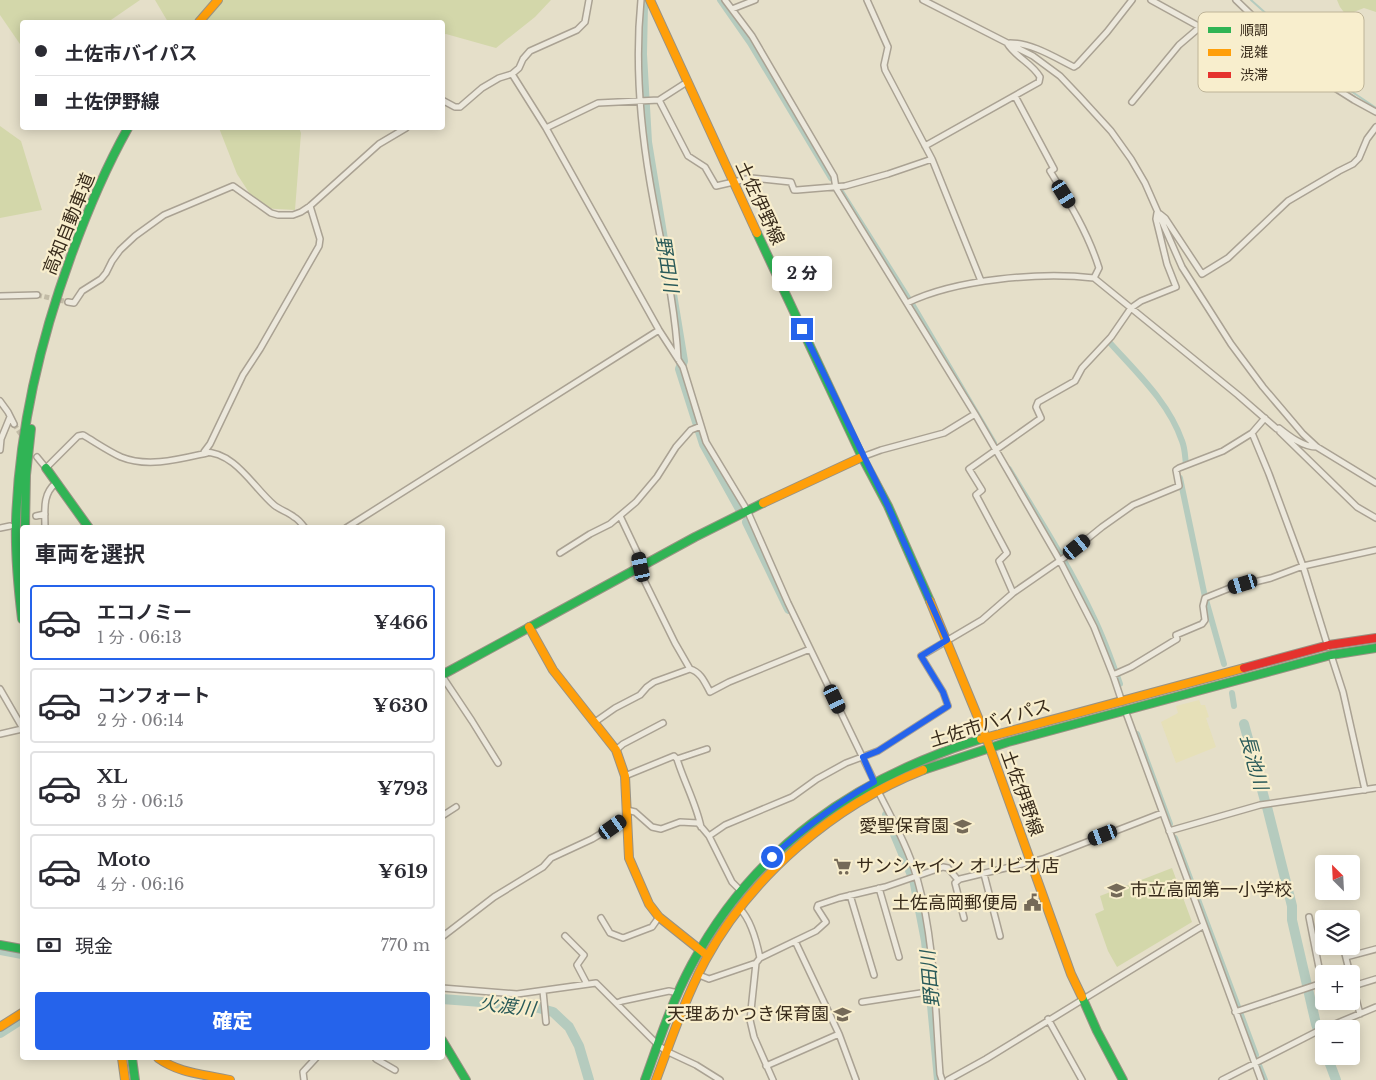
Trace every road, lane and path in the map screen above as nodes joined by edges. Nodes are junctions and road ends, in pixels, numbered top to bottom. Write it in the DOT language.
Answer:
graph roads {
  1 [pos="218,0"];
  2 [pos="589,0"];
  3 [pos="641,0"];
  4 [pos="650,0"];
  5 [pos="726,0"];
  6 [pos="755,0"];
  7 [pos="867,0"];
  8 [pos="923,0"];
  9 [pos="1132,0"];
  10 [pos="1151,0"];
  11 [pos="1236,0"];
  12 [pos="732,9"];
  13 [pos="1248,12"];
  14 [pos="201,20"];
  15 [pos="1198,26"];
  16 [pos="1198,29"];
  17 [pos="1006,43"];
  18 [pos="512,74"];
  19 [pos="687,82"];
  20 [pos="1341,92"];
  21 [pos="1015,96"];
  22 [pos="644,100"];
  23 [pos="659,100"];
  24 [pos="445,102"];
  25 [pos="1132,102"];
  26 [pos="1376,112"];
  27 [pos="1376,127"];
  28 [pos="546,128"];
  29 [pos="127,130"];
  30 [pos="403,130"];
  31 [pos="925,146"];
  32 [pos="932,159"];
  33 [pos="733,182"];
  34 [pos="836,188"];
  35 [pos="310,206"];
  36 [pos="1157,212"];
  37 [pos="1094,278"];
  38 [pos="980,281"];
  39 [pos="37,295"];
  40 [pos="0,296"];
  41 [pos="910,301"];
  42 [pos="68,302"];
  43 [pos="1131,308"];
  44 [pos="659,330"];
  45 [pos="44,334"];
  46 [pos="680,363"];
  47 [pos="0,402"];
  48 [pos="975,414"];
  49 [pos="10,418"];
  50 [pos="1265,418"];
  51 [pos="14,424"];
  52 [pos="701,426"];
  53 [pos="1277,429"];
  54 [pos="1252,433"];
  55 [pos="1318,447"];
  56 [pos="0,450"];
  57 [pos="997,450"];
  58 [pos="212,452"];
  59 [pos="37,457"];
  60 [pos="862,457"];
  61 [pos="46,468"];
  62 [pos="56,483"];
  63 [pos="1376,483"];
  64 [pos="747,510"];
  65 [pos="45,514"];
  66 [pos="36,516"];
  67 [pos="620,516"];
  68 [pos="1376,518"];
  69 [pos="25,525"];
  70 [pos="46,525"];
  71 [pos="87,525"];
  72 [pos="302,525"];
  73 [pos="350,525"];
  74 [pos="10,526"];
  75 [pos="0,528"];
  76 [pos="1376,550"];
  77 [pos="560,553"];
  78 [pos="1061,560"];
  79 [pos="1303,566"];
  80 [pos="641,567"];
  81 [pos="1013,593"];
  82 [pos="20,597"];
  83 [pos="529,627"];
  84 [pos="1376,638"];
  85 [pos="947,640"];
  86 [pos="1327,646"];
  87 [pos="1376,648"];
  88 [pos="809,649"];
  89 [pos="1332,655"];
  90 [pos="690,669"];
  91 [pos="1116,673"];
  92 [pos="445,674"];
  93 [pos="445,680"];
  94 [pos="0,689"];
  95 [pos="1122,701"];
  96 [pos="1125,710"];
  97 [pos="595,722"];
  98 [pos="663,723"];
  99 [pos="20,724"];
  100 [pos="20,728"];
  101 [pos="0,734"];
  102 [pos="986,737"];
  103 [pos="990,747"];
  104 [pos="707,748"];
  105 [pos="616,750"];
  106 [pos="863,757"];
  107 [pos="677,759"];
  108 [pos="498,763"];
  109 [pos="625,776"];
  110 [pos="874,782"];
  111 [pos="1376,788"];
  112 [pos="1365,790"];
  113 [pos="878,791"];
  114 [pos="456,807"];
  115 [pos="1162,813"];
  116 [pos="445,814"];
  117 [pos="627,814"];
  118 [pos="701,827"];
  119 [pos="1169,831"];
  120 [pos="709,836"];
  121 [pos="1031,862"];
  122 [pos="984,874"];
  123 [pos="916,876"];
  124 [pos="958,880"];
  125 [pos="880,888"];
  126 [pos="740,891"];
  127 [pos="850,895"];
  128 [pos="740,910"];
  129 [pos="659,917"];
  130 [pos="1309,917"];
  131 [pos="600,918"];
  132 [pos="964,918"];
  133 [pos="1204,925"];
  134 [pos="445,935"];
  135 [pos="565,936"];
  136 [pos="1000,936"];
  137 [pos="795,941"];
  138 [pos="0,945"];
  139 [pos="20,949"];
  140 [pos="700,950"];
  141 [pos="1376,950"];
  142 [pos="709,956"];
  143 [pos="899,957"];
  144 [pos="1346,957"];
  145 [pos="758,961"];
  146 [pos="1348,965"];
  147 [pos="874,974"];
  148 [pos="699,975"];
  149 [pos="1376,980"];
  150 [pos="1360,982"];
  151 [pos="587,984"];
  152 [pos="445,988"];
  153 [pos="543,991"];
  154 [pos="934,991"];
  155 [pos="678,993"];
  156 [pos="1082,999"];
  157 [pos="862,1002"];
  158 [pos="618,1003"];
  159 [pos="1376,1008"];
  160 [pos="1359,1010"];
  161 [pos="1237,1011"];
  162 [pos="20,1014"];
  163 [pos="1360,1014"];
  164 [pos="1048,1019"];
  165 [pos="546,1022"];
  166 [pos="0,1027"];
  167 [pos="839,1034"];
  168 [pos="657,1044"];
  169 [pos="445,1045"];
  170 [pos="666,1050"];
  171 [pos="122,1060"];
  172 [pos="132,1060"];
  173 [pos="161,1060"];
  174 [pos="314,1060"];
  175 [pos="378,1060"];
  176 [pos="1255,1062"];
  177 [pos="766,1066"];
  178 [pos="395,1070"];
  179 [pos="125,1080"];
  180 [pos="135,1080"];
  181 [pos="230,1080"];
  182 [pos="304,1080"];
  183 [pos="466,1080"];
  184 [pos="645,1080"];
  185 [pos="656,1080"];
  186 [pos="720,1080"];
  187 [pos="773,1080"];
  188 [pos="856,1080"];
  189 [pos="942,1080"];
  190 [pos="948,1080"];
  191 [pos="1082,1080"];
  192 [pos="1123,1080"];
  193 [pos="1222,1080"];
  194 [pos="1261,1080"];
  1 -- 14 [label="main road"];
  2 -- 18 [label="street"];
  3 -- 22 [label="street"];
  4 -- 19 [label="main road, 土佐伊野線"];
  5 -- 12 [label="street"];
  6 -- 12 [label="street"];
  7 -- 31 [label="street"];
  8 -- 17 [label="street"];
  9 -- 17 [label="street"];
  10 -- 15 [label="street"];
  11 -- 13 [label="street"];
  12 -- 34 [label="street"];
  16 -- 25 [label="street"];
  17 -- 21 [label="street"];
  17 -- 36 [label="street"];
  18 -- 24 [label="street"];
  18 -- 28 [label="street"];
  19 -- 23 [label="street"];
  19 -- 33 [label="main road, 土佐伊野線"];
  20 -- 26 [label="street"];
  21 -- 31 [label="street"];
  21 -- 37 [label="street"];
  22 -- 23 [label="street"];
  22 -- 28 [label="street"];
  22 -- 46 [label="street"];
  23 -- 33 [label="street"];
  27 -- 36 [label="street"];
  28 -- 44 [label="street"];
  29 -- 45 [label="main road, 高知自動車道"];
  30 -- 35 [label="street"];
  31 -- 32 [label="street"];
  32 -- 34 [label="street"];
  32 -- 38 [label="street"];
  33 -- 34 [label="street"];
  33 -- 60 [label="main road, 土佐伊野線"];
  34 -- 41 [label="street"];
  35 -- 42 [label="street"];
  35 -- 58 [label="street"];
  36 -- 43 [label="street"];
  36 -- 55 [label="street"];
  37 -- 38 [label="street"];
  37 -- 43 [label="street"];
  38 -- 41 [label="street"];
  39 -- 40 [label="street"];
  41 -- 48 [label="street"];
  43 -- 50 [label="street"];
  43 -- 57 [label="street"];
  44 -- 46 [label="street"];
  44 -- 73 [label="street"];
  45 -- 69 [label="main road, 高知自動車道"];
  45 -- 82 [label="main road, 高知自動車道"];
  46 -- 52 [label="street"];
  47 -- 49 [label="street"];
  48 -- 57 [label="street"];
  48 -- 60 [label="street"];
  49 -- 51 [label="street"];
  49 -- 56 [label="street"];
  50 -- 53 [label="street"];
  50 -- 54 [label="street"];
  52 -- 64 [label="street"];
  52 -- 67 [label="street"];
  53 -- 55 [label="street"];
  53 -- 68 [label="street"];
  54 -- 78 [label="street"];
  54 -- 79 [label="street"];
  55 -- 63 [label="street"];
  57 -- 78 [label="street"];
  57 -- 81 [label="street"];
  58 -- 61 [label="street"];
  58 -- 72 [label="street"];
  59 -- 61 [label="street"];
  60 -- 64 [label="main road"];
  60 -- 85 [label="main road, 土佐伊野線"];
  61 -- 62 [label="main road"];
  62 -- 65 [label="street"];
  62 -- 71 [label="main road"];
  64 -- 80 [label="main road"];
  64 -- 88 [label="street"];
  65 -- 66 [label="street"];
  65 -- 70 [label="street"];
  67 -- 77 [label="street"];
  67 -- 80 [label="street"];
  74 -- 75 [label="street"];
  76 -- 79 [label="street"];
  78 -- 81 [label="street"];
  78 -- 91 [label="street"];
  79 -- 86 [label="street"];
  79 -- 91 [label="street"];
  80 -- 83 [label="main road"];
  80 -- 90 [label="street"];
  81 -- 85 [label="street"];
  83 -- 92 [label="main road"];
  83 -- 97 [label="main road"];
  84 -- 86 [label="main road, 土佐市バイパス"];
  85 -- 102 [label="main road, 土佐伊野線"];
  85 -- 106 [label="street"];
  86 -- 89 [label="street"];
  86 -- 95 [label="main road, 土佐市バイパス"];
  87 -- 89 [label="main road, 土佐市バイパス"];
  88 -- 90 [label="street"];
  88 -- 106 [label="street"];
  89 -- 96 [label="main road, 土佐市バイパス"];
  89 -- 112 [label="street"];
  90 -- 97 [label="street"];
  91 -- 95 [label="street"];
  93 -- 108 [label="street"];
  94 -- 99 [label="street"];
  95 -- 96 [label="street"];
  95 -- 102 [label="main road, 土佐市バイパス"];
  96 -- 103 [label="main road, 土佐市バイパス"];
  96 -- 115 [label="street"];
  97 -- 105 [label="main road"];
  98 -- 105 [label="street"];
  100 -- 101 [label="street"];
  102 -- 103 [label="main road, 土佐伊野線"];
  102 -- 110 [label="main road, 土佐市バイパス"];
  103 -- 113 [label="main road, 土佐市バイパス"];
  103 -- 121 [label="main road, 土佐伊野線"];
  104 -- 107 [label="street"];
  105 -- 109 [label="main road"];
  106 -- 110 [label="street"];
  106 -- 120 [label="street"];
  107 -- 109 [label="street"];
  107 -- 118 [label="street"];
  109 -- 117 [label="main road"];
  110 -- 113 [label="street"];
  110 -- 126 [label="main road, 土佐市バイパス"];
  111 -- 112 [label="street"];
  112 -- 119 [label="street"];
  113 -- 123 [label="street"];
  113 -- 128 [label="main road, 土佐市バイパス"];
  114 -- 116 [label="street"];
  115 -- 119 [label="street"];
  115 -- 121 [label="street"];
  117 -- 118 [label="street"];
  117 -- 129 [label="main road"];
  117 -- 134 [label="street"];
  118 -- 120 [label="street"];
  119 -- 133 [label="street"];
  120 -- 126 [label="street"];
  121 -- 122 [label="street"];
  121 -- 156 [label="main road, 土佐伊野線"];
  122 -- 124 [label="street"];
  122 -- 136 [label="street"];
  123 -- 124 [label="street"];
  123 -- 125 [label="street"];
  123 -- 154 [label="street"];
  124 -- 132 [label="street"];
  125 -- 127 [label="street"];
  125 -- 143 [label="street"];
  126 -- 140 [label="main road, 土佐市バイパス"];
  127 -- 137 [label="street"];
  127 -- 147 [label="street"];
  128 -- 142 [label="main road, 土佐市バイパス"];
  128 -- 145 [label="street"];
  129 -- 131 [label="street"];
  129 -- 140 [label="main road"];
  130 -- 161 [label="street"];
  133 -- 156 [label="street"];
  133 -- 161 [label="street"];
  135 -- 151 [label="street"];
  137 -- 145 [label="street"];
  137 -- 167 [label="street"];
  138 -- 139 [label="main road"];
  140 -- 142 [label="main road"];
  140 -- 155 [label="main road, 土佐市バイパス"];
  141 -- 144 [label="street"];
  142 -- 148 [label="main road, 土佐市バイパス"];
  144 -- 146 [label="street"];
  145 -- 148 [label="street"];
  145 -- 177 [label="street"];
  148 -- 170 [label="main road, 土佐市バイパス"];
  149 -- 150 [label="street"];
  151 -- 153 [label="street"];
  151 -- 158 [label="street"];
  152 -- 153 [label="street"];
  153 -- 165 [label="street"];
  154 -- 157 [label="street"];
  154 -- 189 [label="street"];
  155 -- 158 [label="street"];
  155 -- 168 [label="main road, 土佐市バイパス"];
  156 -- 164 [label="street"];
  156 -- 192 [label="main road, 土佐伊野線"];
  158 -- 168 [label="street"];
  159 -- 163 [label="street"];
  160 -- 163 [label="street"];
  161 -- 176 [label="street"];
  162 -- 166 [label="main road"];
  163 -- 176 [label="street"];
  164 -- 190 [label="street"];
  164 -- 191 [label="street"];
  167 -- 177 [label="street"];
  167 -- 188 [label="street"];
  168 -- 170 [label="street"];
  168 -- 184 [label="main road, 土佐市バイパス"];
  169 -- 183 [label="main road"];
  170 -- 185 [label="main road, 土佐市バイパス"];
  170 -- 186 [label="street"];
  171 -- 179 [label="main road"];
  172 -- 180 [label="main road"];
  173 -- 181 [label="main road"];
  174 -- 182 [label="street"];
  175 -- 178 [label="street"];
  176 -- 193 [label="street"];
  176 -- 194 [label="street"];
  177 -- 187 [label="street"];
}
